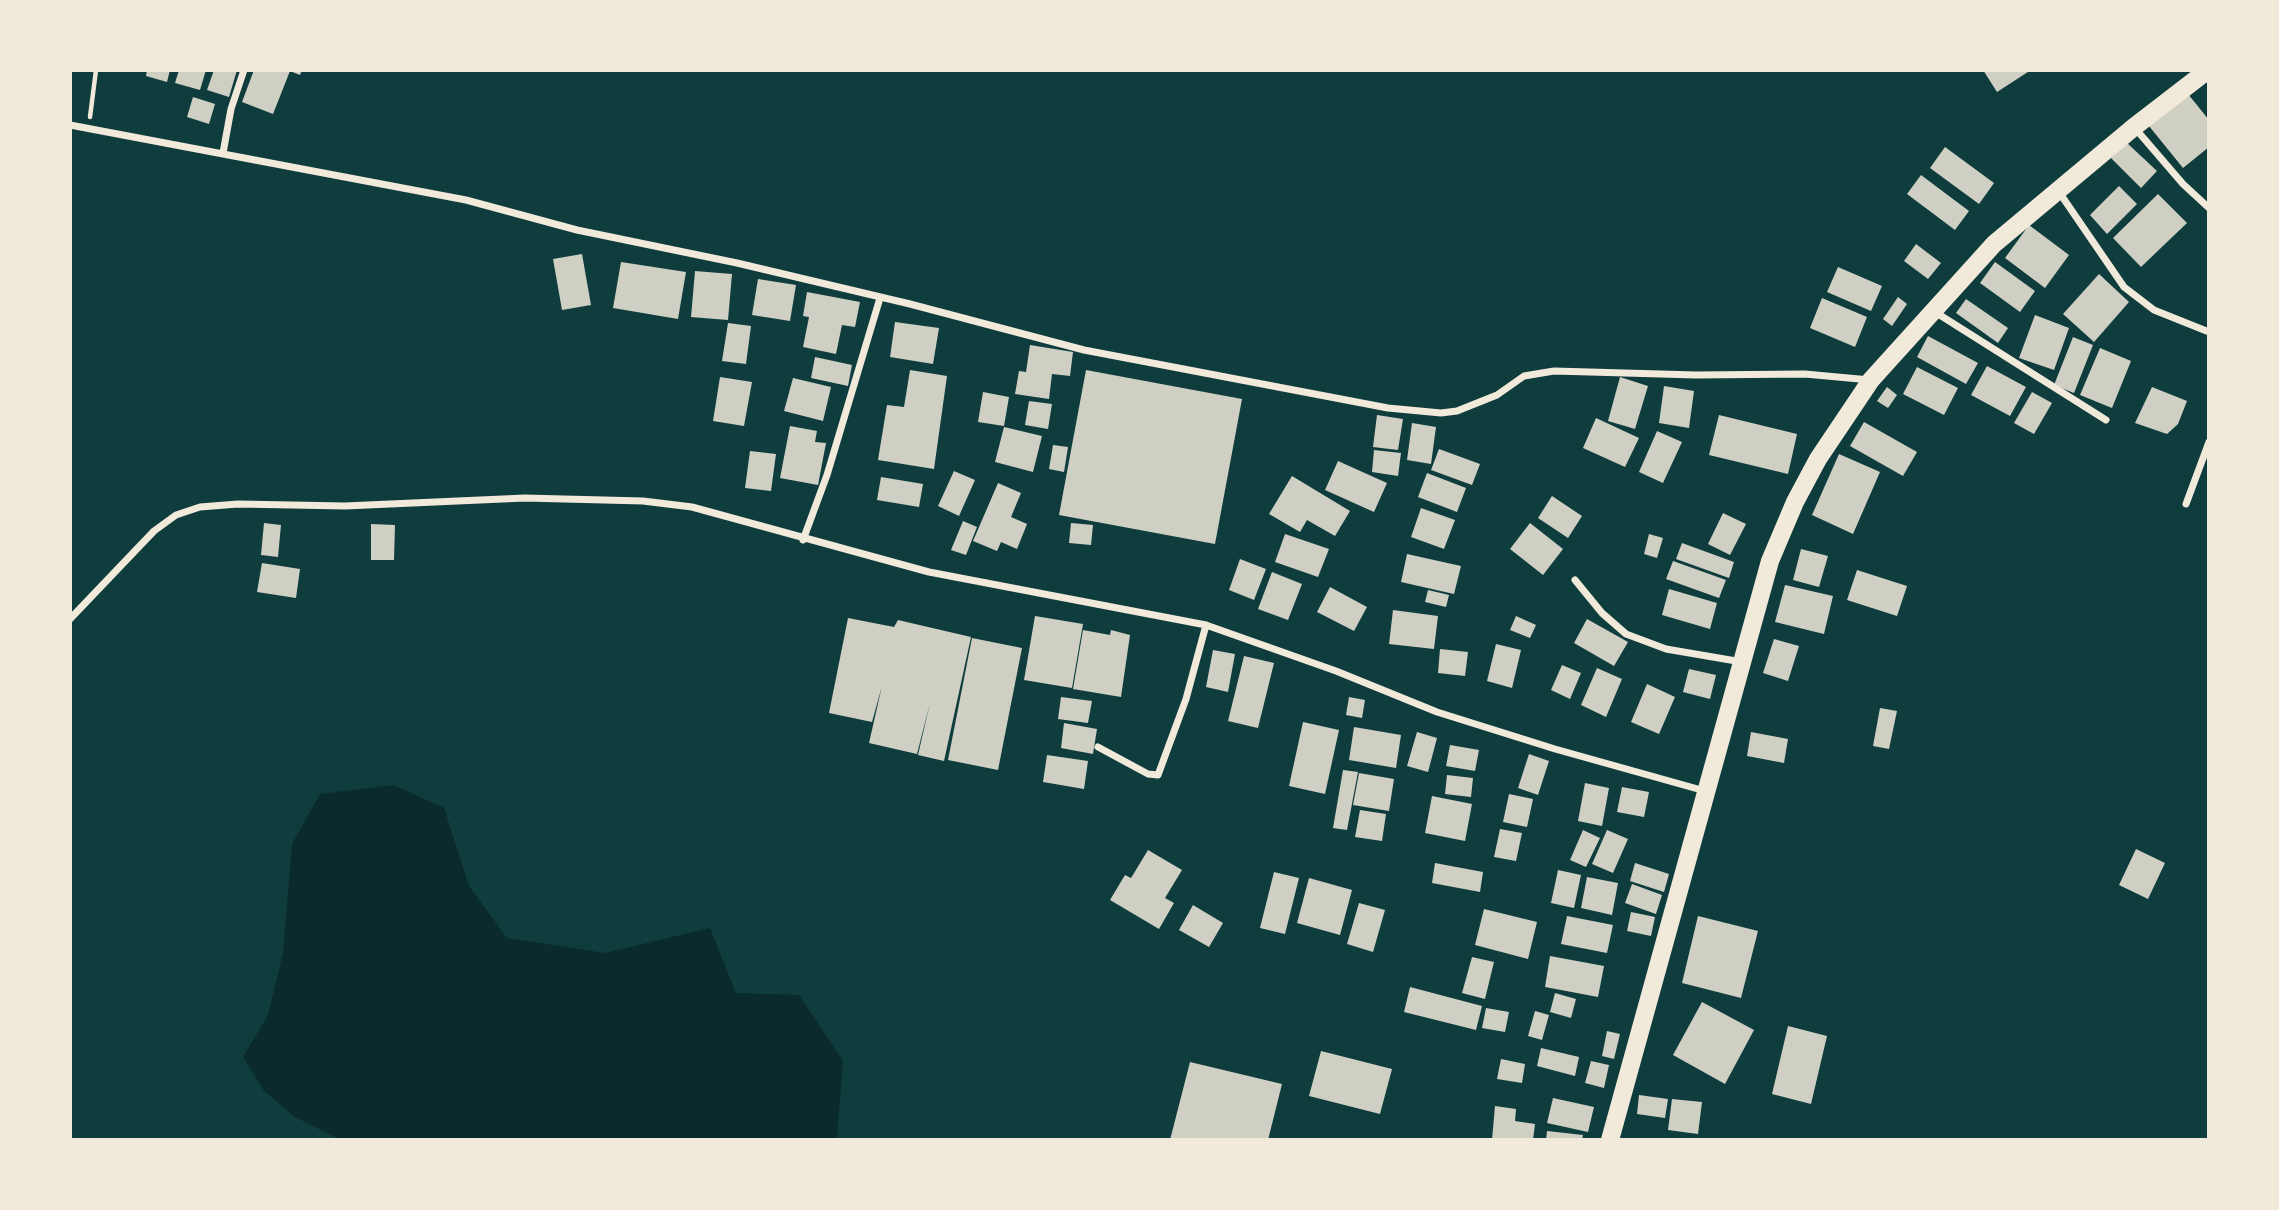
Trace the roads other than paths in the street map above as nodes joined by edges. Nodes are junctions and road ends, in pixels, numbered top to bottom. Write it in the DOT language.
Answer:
graph roads {
  1 [pos="244,70"];
  2 [pos="2208,70"];
  3 [pos="70,125"];
  4 [pos="2134,127"];
  5 [pos="223,153"];
  6 [pos="2059,191"];
  7 [pos="2209,208"];
  8 [pos="880,298"];
  9 [pos="1931,310"];
  10 [pos="2209,332"];
  11 [pos="1871,380"];
  12 [pos="2106,420"];
  13 [pos="2209,442"];
  14 [pos="2186,504"];
  15 [pos="803,540"];
  16 [pos="1575,580"];
  17 [pos="70,619"];
  18 [pos="1206,625"];
  19 [pos="1742,662"];
  20 [pos="1098,747"];
  21 [pos="1705,791"];
  22 [pos="1610,1140"];
  1 -- 5 [label="street"];
  2 -- 4 [label="main road"];
  3 -- 5 [label="street"];
  4 -- 6 [label="main road"];
  4 -- 7 [label="street"];
  5 -- 8 [label="street"];
  6 -- 9 [label="main road"];
  6 -- 10 [label="street"];
  8 -- 11 [label="street"];
  8 -- 15 [label="street"];
  9 -- 11 [label="main road"];
  9 -- 12 [label="street"];
  11 -- 19 [label="main road"];
  13 -- 14 [label="street"];
  15 -- 17 [label="street"];
  15 -- 18 [label="street"];
  16 -- 19 [label="street"];
  18 -- 20 [label="street"];
  18 -- 21 [label="street"];
  19 -- 21 [label="main road"];
  21 -- 22 [label="main road"];
}
